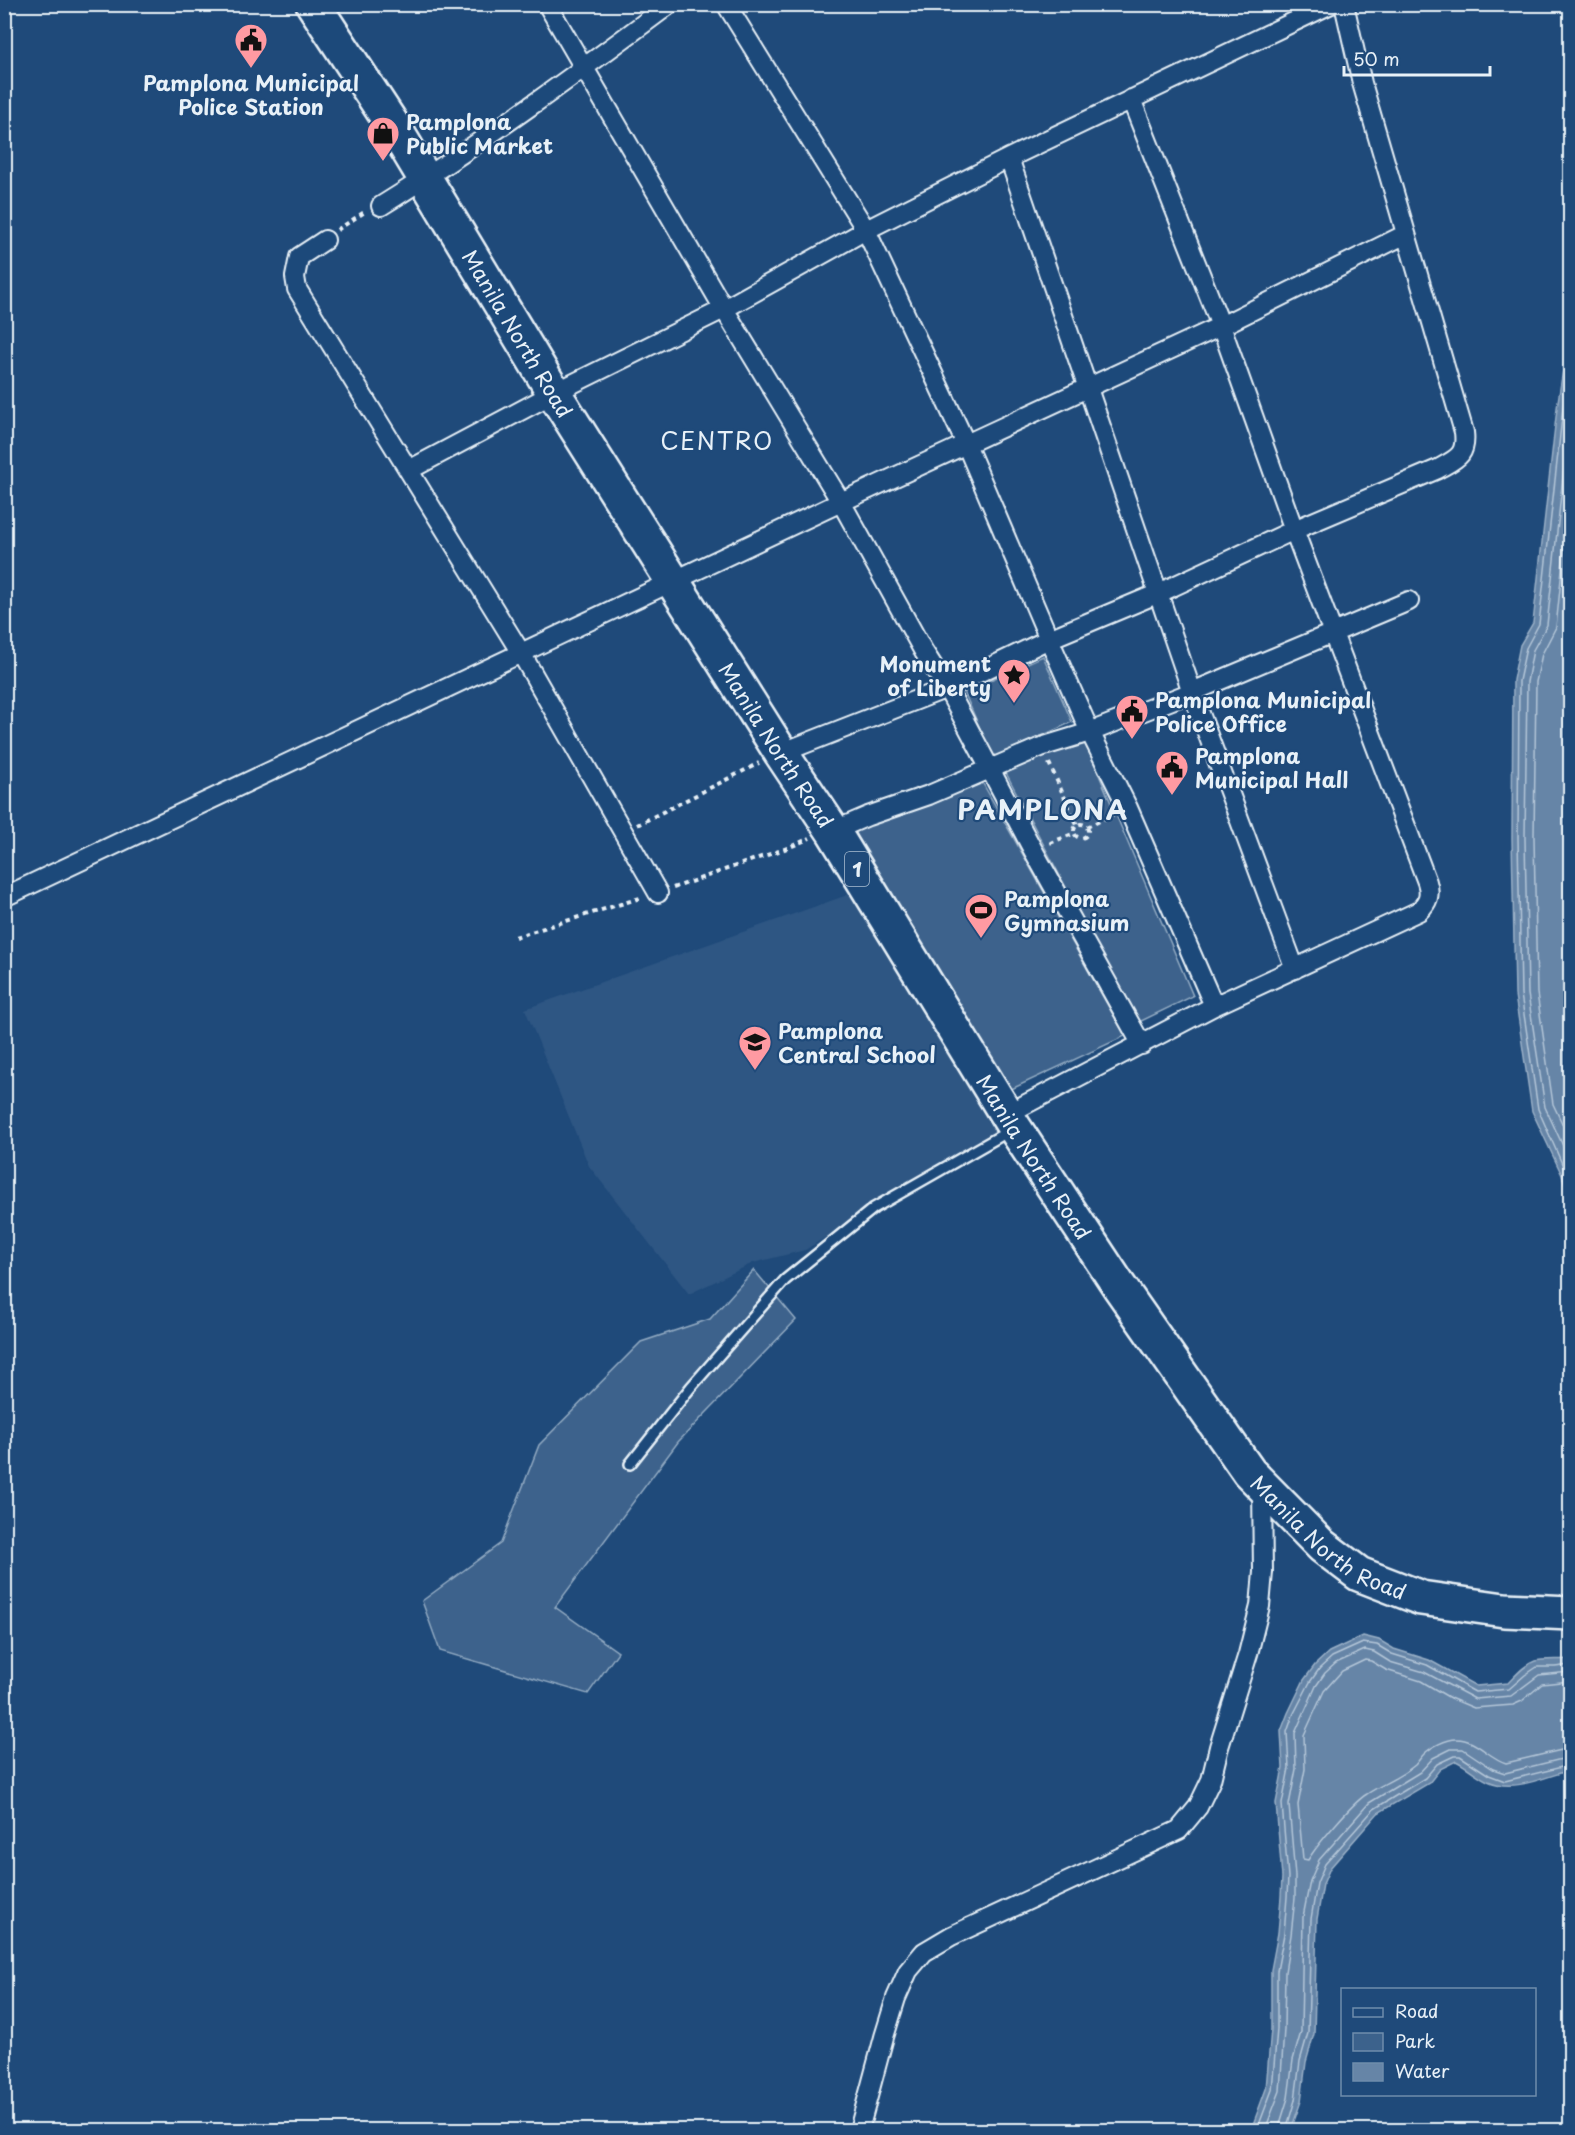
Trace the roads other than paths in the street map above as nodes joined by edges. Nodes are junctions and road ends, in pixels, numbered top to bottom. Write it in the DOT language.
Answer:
graph roads {
  1 [pos="313,4"];
  2 [pos="547,4"];
  3 [pos="670,4"];
  4 [pos="726,4"];
  5 [pos="1331,4"];
  6 [pos="1344,4"];
  7 [pos="584,68"];
  8 [pos="1131,99"];
  9 [pos="1009,158"];
  10 [pos="424,179"];
  11 [pos="381,206"];
  12 [pos="866,230"];
  13 [pos="1406,234"];
  14 [pos="325,240"];
  15 [pos="724,309"];
  16 [pos="1221,326"];
  17 [pos="1089,387"];
  18 [pos="554,393"];
  19 [pos="966,444"];
  20 [pos="409,470"];
  21 [pos="841,502"];
  22 [pos="1294,530"];
  23 [pos="672,581"];
  24 [pos="1159,593"];
  25 [pos="1409,601"];
  26 [pos="1334,632"];
  27 [pos="1048,639"];
  28 [pos="521,653"];
  29 [pos="947,688"];
  30 [pos="1192,692"];
  31 [pos="1090,732"];
  32 [pos="781,753"];
  33 [pos="992,770"];
  34 [pos="833,831"];
  35 [pos="658,893"];
  36 [pos="4,897"];
  37 [pos="1295,969"];
  38 [pos="1214,1006"];
  39 [pos="1142,1045"];
  40 [pos="1011,1121"];
  41 [pos="630,1464"];
  42 [pos="1262,1486"];
  43 [pos="1570,1612"];
  44 [pos="859,2130"];
  1 -- 10 [label="highway, Manila North Road / 1"];
  2 -- 7 [label="street"];
  3 -- 7 [label="street"];
  4 -- 12 [label="street"];
  5 -- 8 [label="street"];
  6 -- 13 [label="street"];
  7 -- 10 [label="street"];
  7 -- 15 [label="street"];
  8 -- 9 [label="street"];
  8 -- 16 [label="street"];
  9 -- 12 [label="street"];
  9 -- 17 [label="street"];
  10 -- 11 [label="street"];
  10 -- 18 [label="highway, Manila North Road / 1"];
  12 -- 15 [label="street"];
  12 -- 19 [label="street"];
  13 -- 16 [label="street"];
  13 -- 22 [label="street"];
  14 -- 20 [label="street"];
  15 -- 18 [label="street"];
  15 -- 21 [label="street"];
  16 -- 17 [label="street"];
  16 -- 22 [label="street"];
  17 -- 19 [label="street"];
  17 -- 24 [label="street"];
  18 -- 20 [label="street"];
  18 -- 23 [label="highway, Manila North Road / 1"];
  19 -- 21 [label="street"];
  19 -- 27 [label="street"];
  20 -- 28 [label="street"];
  21 -- 23 [label="street"];
  21 -- 29 [label="street"];
  22 -- 24 [label="street"];
  22 -- 26 [label="street"];
  23 -- 28 [label="street"];
  23 -- 32 [label="highway, Manila North Road / 1"];
  24 -- 27 [label="street"];
  24 -- 30 [label="street"];
  25 -- 26 [label="street"];
  26 -- 30 [label="street"];
  26 -- 37 [label="street"];
  27 -- 29 [label="street"];
  27 -- 31 [label="street"];
  28 -- 35 [label="street"];
  28 -- 36 [label="street"];
  29 -- 32 [label="street"];
  29 -- 33 [label="street"];
  30 -- 31 [label="street"];
  30 -- 37 [label="street"];
  31 -- 33 [label="street"];
  31 -- 38 [label="street"];
  32 -- 34 [label="highway, Manila North Road / 1"];
  33 -- 34 [label="street"];
  33 -- 39 [label="street"];
  34 -- 40 [label="highway, Manila North Road / 1"];
  37 -- 38 [label="street"];
  38 -- 39 [label="street"];
  39 -- 40 [label="street"];
  40 -- 41 [label="lane"];
  40 -- 42 [label="highway, Manila North Road / 1"];
  42 -- 43 [label="highway, Manila North Road / 1"];
  42 -- 44 [label="street"];
}
